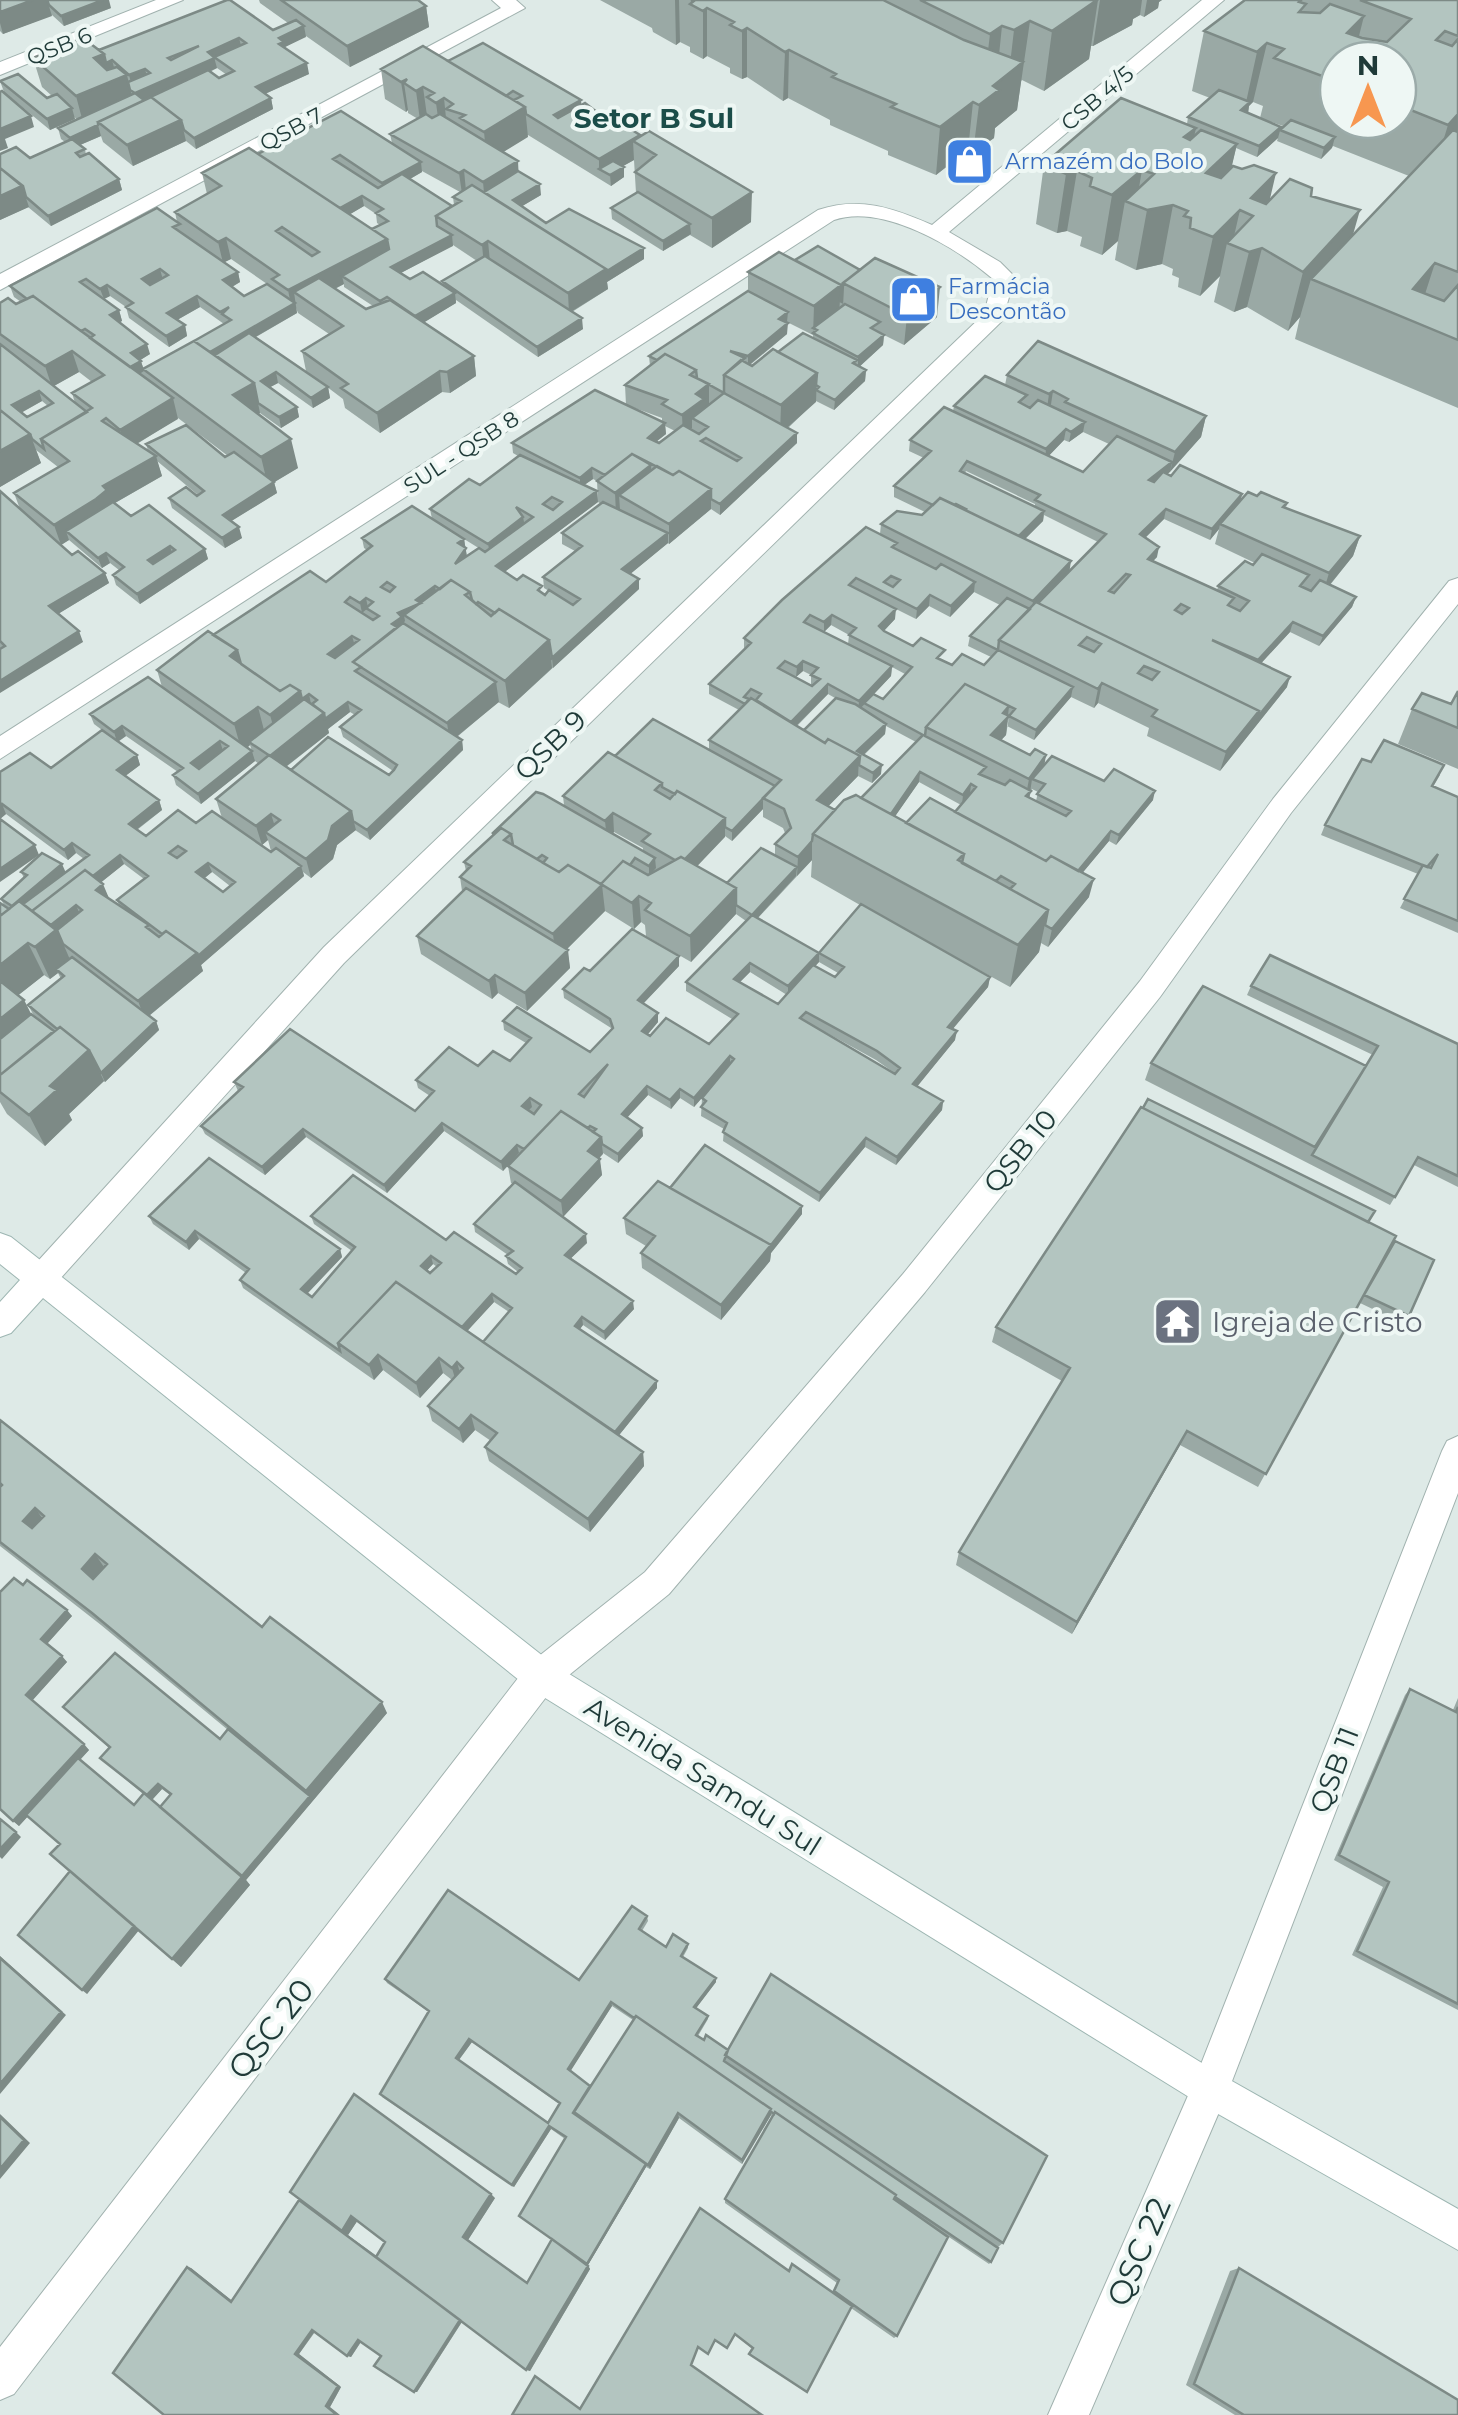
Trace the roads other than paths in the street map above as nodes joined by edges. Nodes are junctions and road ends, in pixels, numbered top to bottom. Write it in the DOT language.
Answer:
graph roads {
  1 [pos="173,0"];
  2 [pos="502,0"];
  3 [pos="1214,0"];
  4 [pos="0,69"];
  5 [pos="934,234"];
  6 [pos="0,284"];
  7 [pos="1458,587"];
  8 [pos="0,749"];
  9 [pos="0,1246"];
  10 [pos="39,1280"];
  11 [pos="0,1323"];
  12 [pos="1458,1451"];
  13 [pos="541,1676"];
  14 [pos="1210,2088"];
  15 [pos="1458,2232"];
  16 [pos="0,2380"];
  17 [pos="1068,2415"];
  1 -- 4 [label="street, QSB 6"];
  2 -- 6 [label="street, QSB 7"];
  3 -- 5 [label="street, CSB 4/5"];
  5 -- 8 [label="street, SUL - QSB 8"];
  5 -- 10 [label="street, QSB 9"];
  7 -- 13 [label="street, QSB 10"];
  9 -- 10 [label="street, Avenida Samdu Sul"];
  10 -- 11 [label="street"];
  10 -- 13 [label="street, Avenida Samdu Sul"];
  12 -- 14 [label="street, QSB 11"];
  13 -- 14 [label="street, Avenida Samdu Sul"];
  13 -- 16 [label="street, QSC 20"];
  14 -- 15 [label="street, Avenida Samdu Sul"];
  14 -- 17 [label="street, QSC 22"];
}
